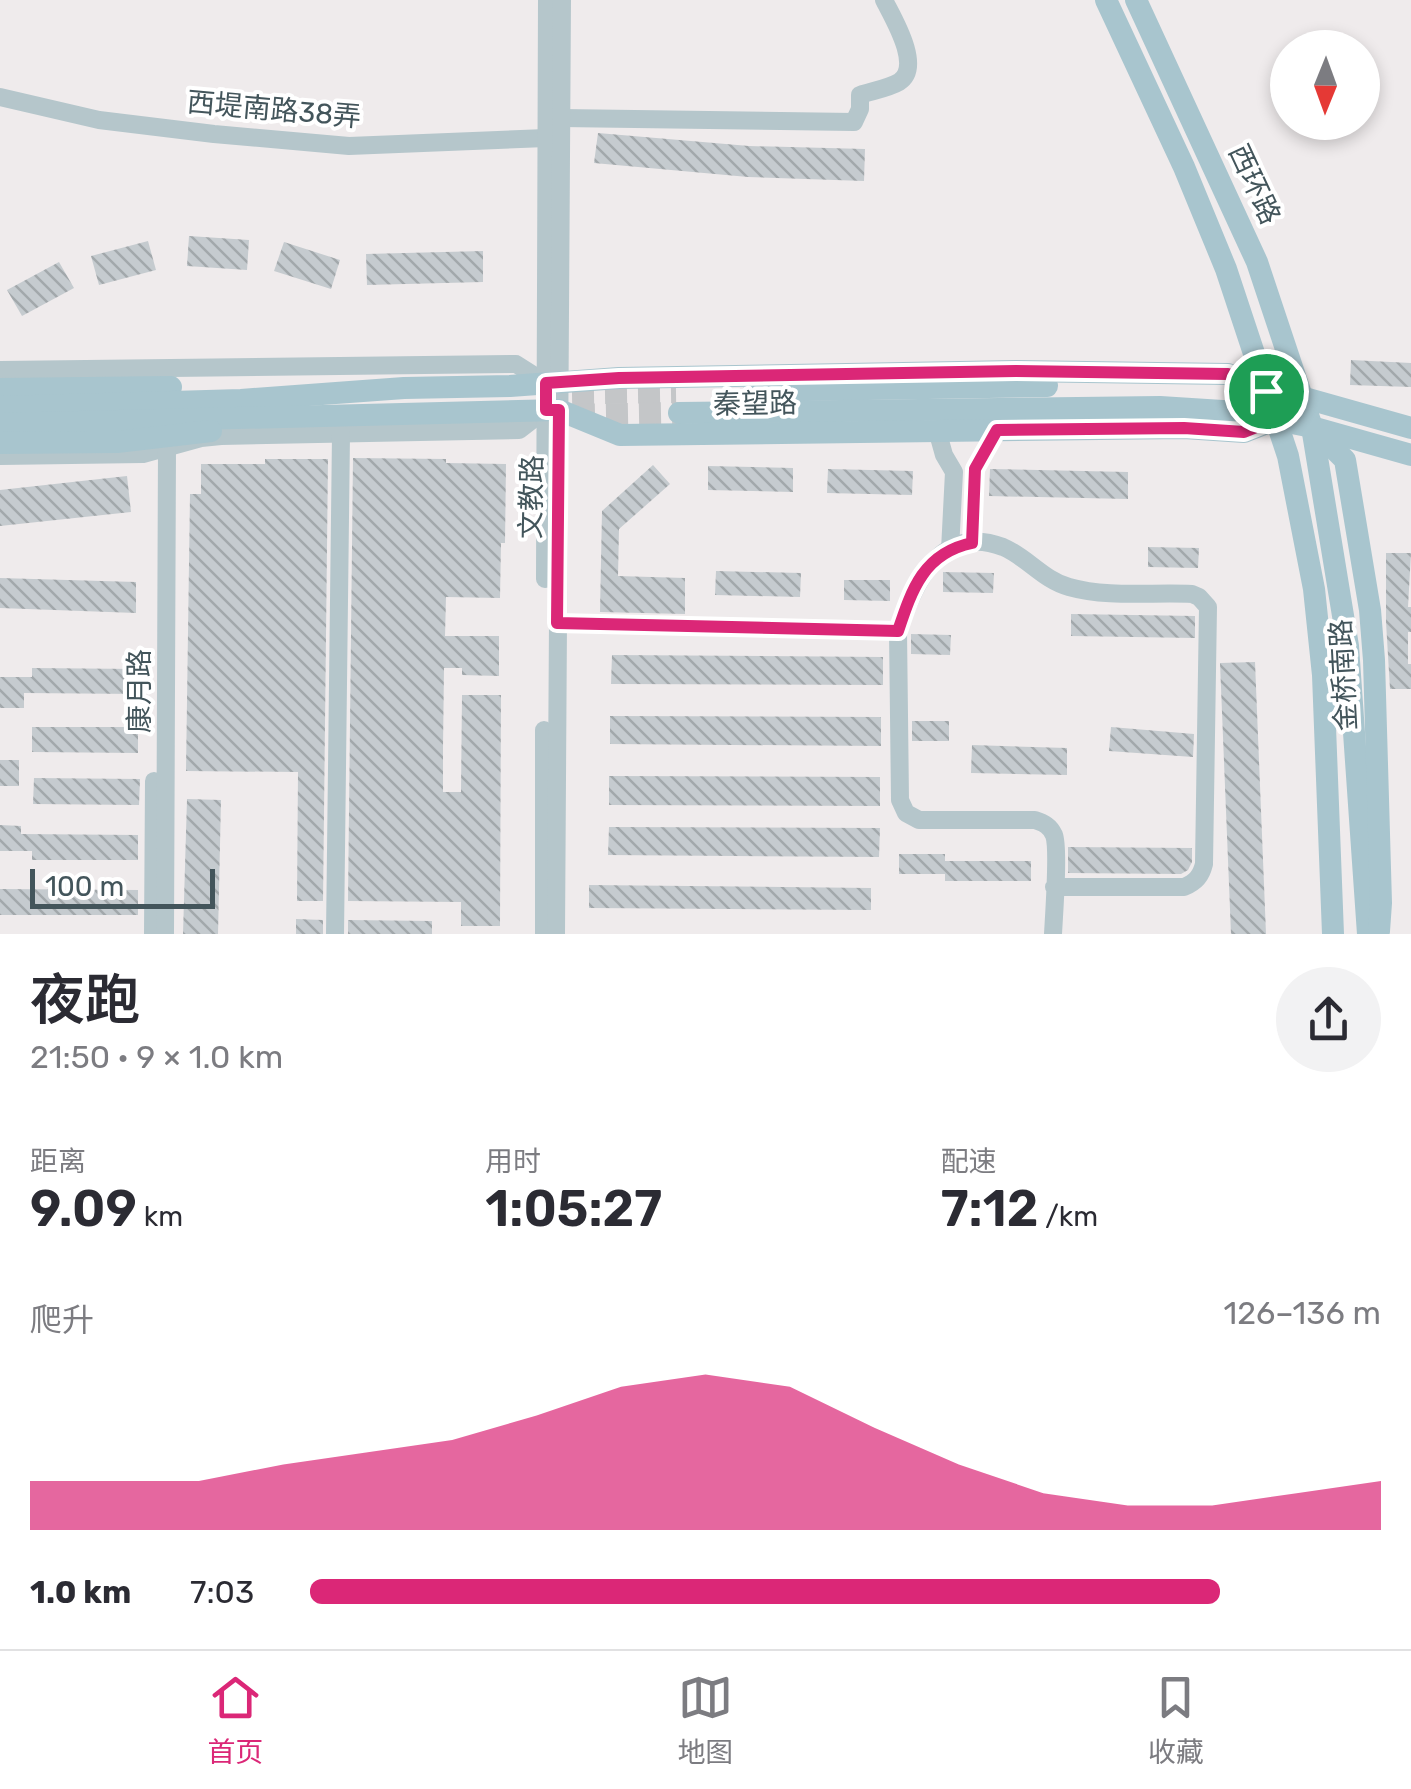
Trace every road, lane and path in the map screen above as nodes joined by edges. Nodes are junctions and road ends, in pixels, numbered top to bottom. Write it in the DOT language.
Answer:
graph roads {
  1 [pos="546,0"];
  2 [pos="562,0"];
  3 [pos="884,0"];
  4 [pos="1106,0"];
  5 [pos="1136,0"];
  6 [pos="0,97"];
  7 [pos="561,118"];
  8 [pos="546,138"];
  9 [pos="0,370"];
  10 [pos="552,382"];
  11 [pos="404,388"];
  12 [pos="0,389"];
  13 [pos="1266,391"];
  14 [pos="1304,398"];
  15 [pos="0,407"];
  16 [pos="552,410"];
  17 [pos="284,416"];
  18 [pos="1274,420"];
  19 [pos="0,424"];
  20 [pos="1312,427"];
  21 [pos="1411,428"];
  22 [pos="937,430"];
  23 [pos="997,430"];
  24 [pos="341,434"];
  25 [pos="0,442"];
  26 [pos="161,449"];
  27 [pos="1411,455"];
  28 [pos="0,456"];
  29 [pos="972,543"];
  30 [pos="950,550"];
  31 [pos="557,623"];
  32 [pos="898,631"];
  33 [pos="1054,887"];
  34 [pos="153,934"];
  35 [pos="165,934"];
  36 [pos="336,934"];
  37 [pos="544,934"];
  38 [pos="556,934"];
  39 [pos="1053,934"];
  40 [pos="1319,934"];
  41 [pos="1333,934"];
  42 [pos="1368,934"];
  43 [pos="1379,934"];
  1 -- 8 [label="street, 文教路"];
  2 -- 7 [label="street, 文教路"];
  3 -- 7 [label="street"];
  4 -- 13 [label="main road, 西环路"];
  5 -- 14 [label="main road, 西环路"];
  6 -- 8 [label="street, 西堤南路38弄"];
  7 -- 10 [label="street, 文教路"];
  8 -- 10 [label="street, 文教路"];
  9 -- 10 [label="street"];
  10 -- 11 [label="main road, 秦望路"];
  10 -- 13 [label="main road, 秦望路"];
  10 -- 16 [label="street, 文教路"];
  11 -- 12 [label="main road"];
  11 -- 15 [label="main road, 秦望路"];
  13 -- 14 [label="main road, 秦望路"];
  13 -- 18 [label="main road, 金桥南路"];
  13 -- 18 [label="main road, 秦望路"];
  14 -- 20 [label="main road, 金桥南路"];
  14 -- 21 [label="main road, 秦望路"];
  16 -- 17 [label="main road, 秦望路"];
  16 -- 22 [label="main road, 秦望路"];
  16 -- 24 [label="street"];
  16 -- 31 [label="street, 文教路"];
  16 -- 37 [label="street, 文教路"];
  17 -- 19 [label="main road, 秦望路"];
  17 -- 25 [label="main road"];
  18 -- 20 [label="main road, 秦望路"];
  18 -- 23 [label="main road, 秦望路"];
  18 -- 40 [label="main road, 金桥南路"];
  18 -- 41 [label="main road, 金桥南路"];
  20 -- 27 [label="main road, 秦望路"];
  20 -- 42 [label="main road, 金桥南路"];
  20 -- 43 [label="main road, 金桥南路"];
  22 -- 23 [label="main road, 秦望路"];
  22 -- 30 [label="street"];
  23 -- 29 [label="street"];
  24 -- 26 [label="street"];
  24 -- 36 [label="street"];
  26 -- 28 [label="street"];
  26 -- 34 [label="street, 康月路"];
  26 -- 35 [label="street, 康月路"];
  29 -- 30 [label="street"];
  29 -- 33 [label="street"];
  30 -- 32 [label="street"];
  31 -- 32 [label="street"];
  31 -- 38 [label="street, 文教路"];
  32 -- 33 [label="street"];
  33 -- 39 [label="street"];
}
